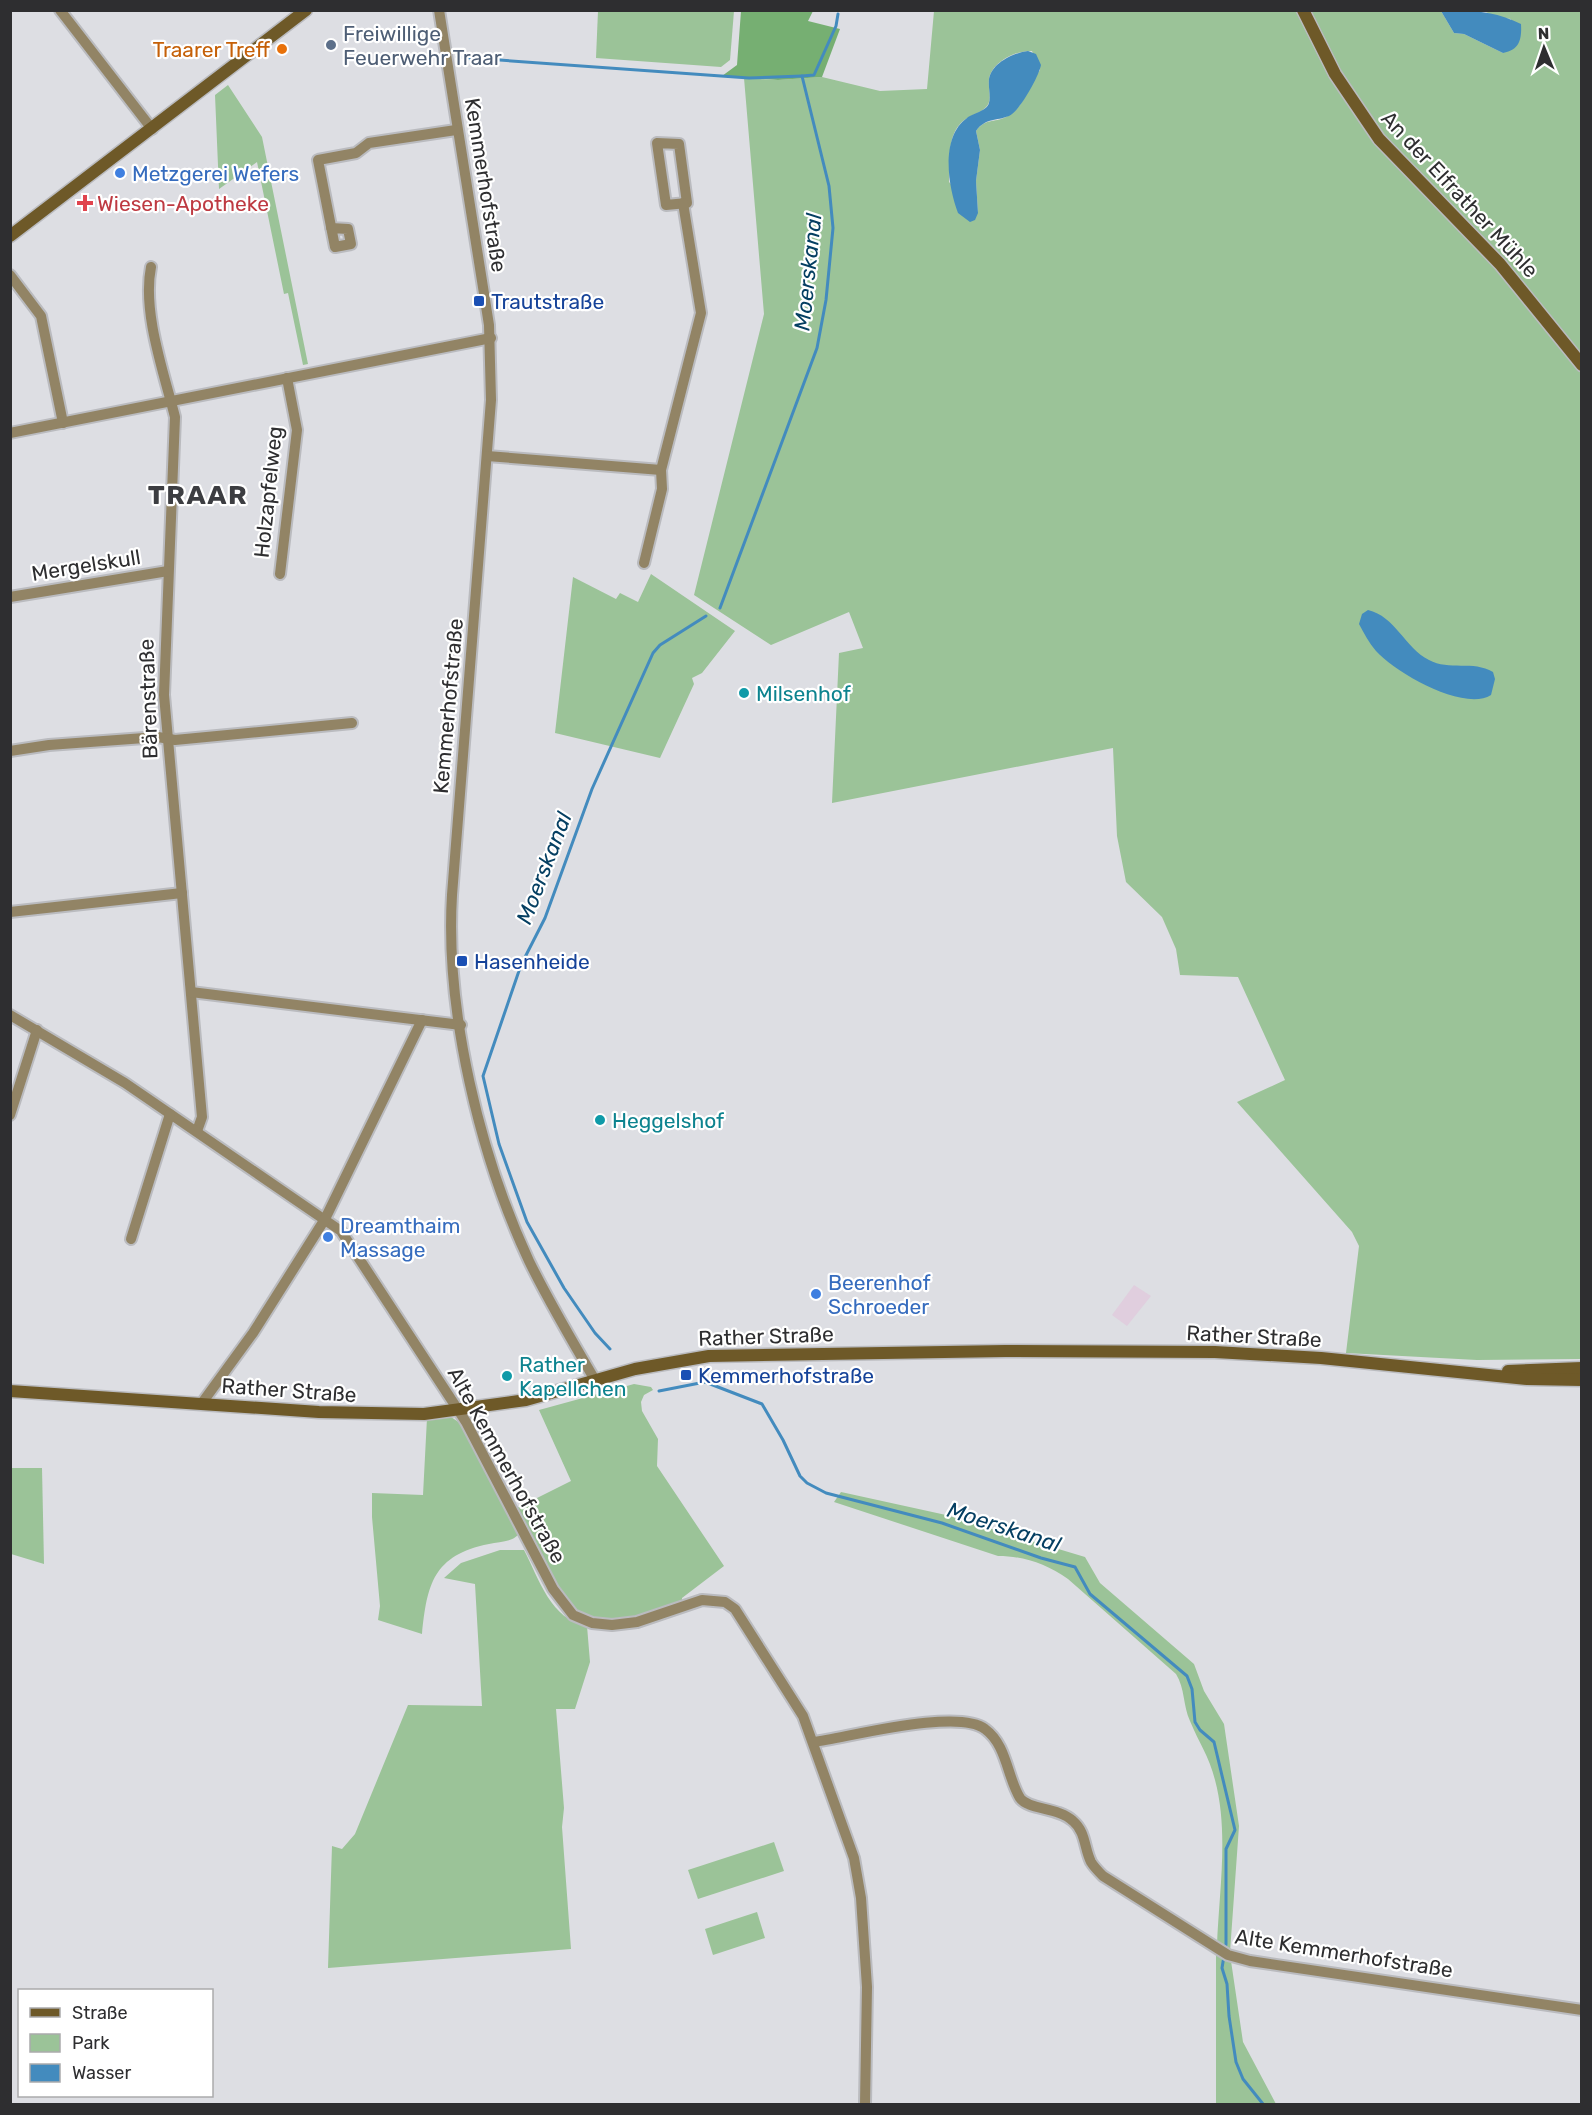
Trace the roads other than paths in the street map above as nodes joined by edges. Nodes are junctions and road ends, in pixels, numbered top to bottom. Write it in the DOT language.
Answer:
graph roads {
  1 [pos="60,10"];
  2 [pos="306,10"];
  3 [pos="439,10"];
  4 [pos="1303,10"];
  5 [pos="152,129"];
  6 [pos="456,130"];
  7 [pos="683,203"];
  8 [pos="332,228"];
  9 [pos="10,236"];
  10 [pos="151,267"];
  11 [pos="10,275"];
  12 [pos="491,338"];
  13 [pos="1581,365"];
  14 [pos="287,378"];
  15 [pos="171,402"];
  16 [pos="63,423"];
  17 [pos="10,433"];
  18 [pos="487,456"];
  19 [pos="661,470"];
  20 [pos="644,563"];
  21 [pos="168,571"];
  22 [pos="280,574"];
  23 [pos="10,597"];
  24 [pos="352,723"];
  25 [pos="167,739"];
  26 [pos="10,751"];
  27 [pos="182,893"];
  28 [pos="10,912"];
  29 [pos="191,992"];
  30 [pos="10,1015"];
  31 [pos="422,1020"];
  32 [pos="461,1025"];
  33 [pos="38,1030"];
  34 [pos="170,1114"];
  35 [pos="10,1115"];
  36 [pos="197,1131"];
  37 [pos="325,1219"];
  38 [pos="131,1239"];
  39 [pos="1581,1368"];
  40 [pos="1482,1372"];
  41 [pos="595,1380"];
  42 [pos="1555,1380"];
  43 [pos="1581,1380"];
  44 [pos="1581,1389"];
  45 [pos="10,1391"];
  46 [pos="202,1403"];
  47 [pos="459,1411"];
  48 [pos="814,1743"];
  49 [pos="1581,2010"];
  50 [pos="865,2104"];
  1 -- 5 [label="street"];
  2 -- 5 [label="street"];
  3 -- 6 [label="street, Kemmerhofstraße"];
  4 -- 13 [label="street, An der Elfrather Mühle"];
  5 -- 9 [label="street"];
  6 -- 8 [label="street"];
  6 -- 12 [label="street, Kemmerhofstraße"];
  7 -- 7 [label="street"];
  7 -- 19 [label="street"];
  10 -- 15 [label="street, Bärenstraße"];
  11 -- 16 [label="street"];
  12 -- 14 [label="street"];
  12 -- 18 [label="street, Kemmerhofstraße"];
  14 -- 15 [label="street"];
  14 -- 22 [label="street, Holzapfelweg"];
  15 -- 16 [label="street"];
  15 -- 21 [label="street, Bärenstraße"];
  16 -- 17 [label="street"];
  18 -- 19 [label="street"];
  18 -- 32 [label="street, Kemmerhofstraße"];
  19 -- 20 [label="street"];
  21 -- 23 [label="street, Mergelskull"];
  21 -- 25 [label="street, Bärenstraße"];
  24 -- 25 [label="street"];
  25 -- 26 [label="street"];
  25 -- 27 [label="street, Bärenstraße"];
  27 -- 28 [label="street"];
  27 -- 29 [label="street, Bärenstraße"];
  29 -- 31 [label="street"];
  29 -- 36 [label="street, Bärenstraße"];
  30 -- 33 [label="street, Alte Kemmerhofstraße"];
  31 -- 32 [label="street"];
  31 -- 37 [label="street"];
  32 -- 41 [label="street, Kemmerhofstraße"];
  33 -- 34 [label="street, Alte Kemmerhofstraße"];
  33 -- 35 [label="street"];
  34 -- 36 [label="street, Alte Kemmerhofstraße"];
  34 -- 38 [label="street"];
  36 -- 37 [label="street, Alte Kemmerhofstraße"];
  37 -- 46 [label="street, Rather Straße"];
  37 -- 47 [label="street, Alte Kemmerhofstraße"];
  39 -- 40 [label="street, Rather Straße"];
  40 -- 41 [label="street, Rather Straße"];
  40 -- 42 [label="street, Rather Straße"];
  41 -- 47 [label="street, Rather Straße"];
  42 -- 43 [label="street, Rather Straße"];
  42 -- 44 [label="street, Rather Straße"];
  45 -- 46 [label="street, Rather Straße"];
  46 -- 47 [label="street, Rather Straße"];
  47 -- 48 [label="street, Alte Kemmerhofstraße"];
  48 -- 49 [label="street, Alte Kemmerhofstraße"];
  48 -- 50 [label="street, Alte Kemmerhofstraße"];
}
